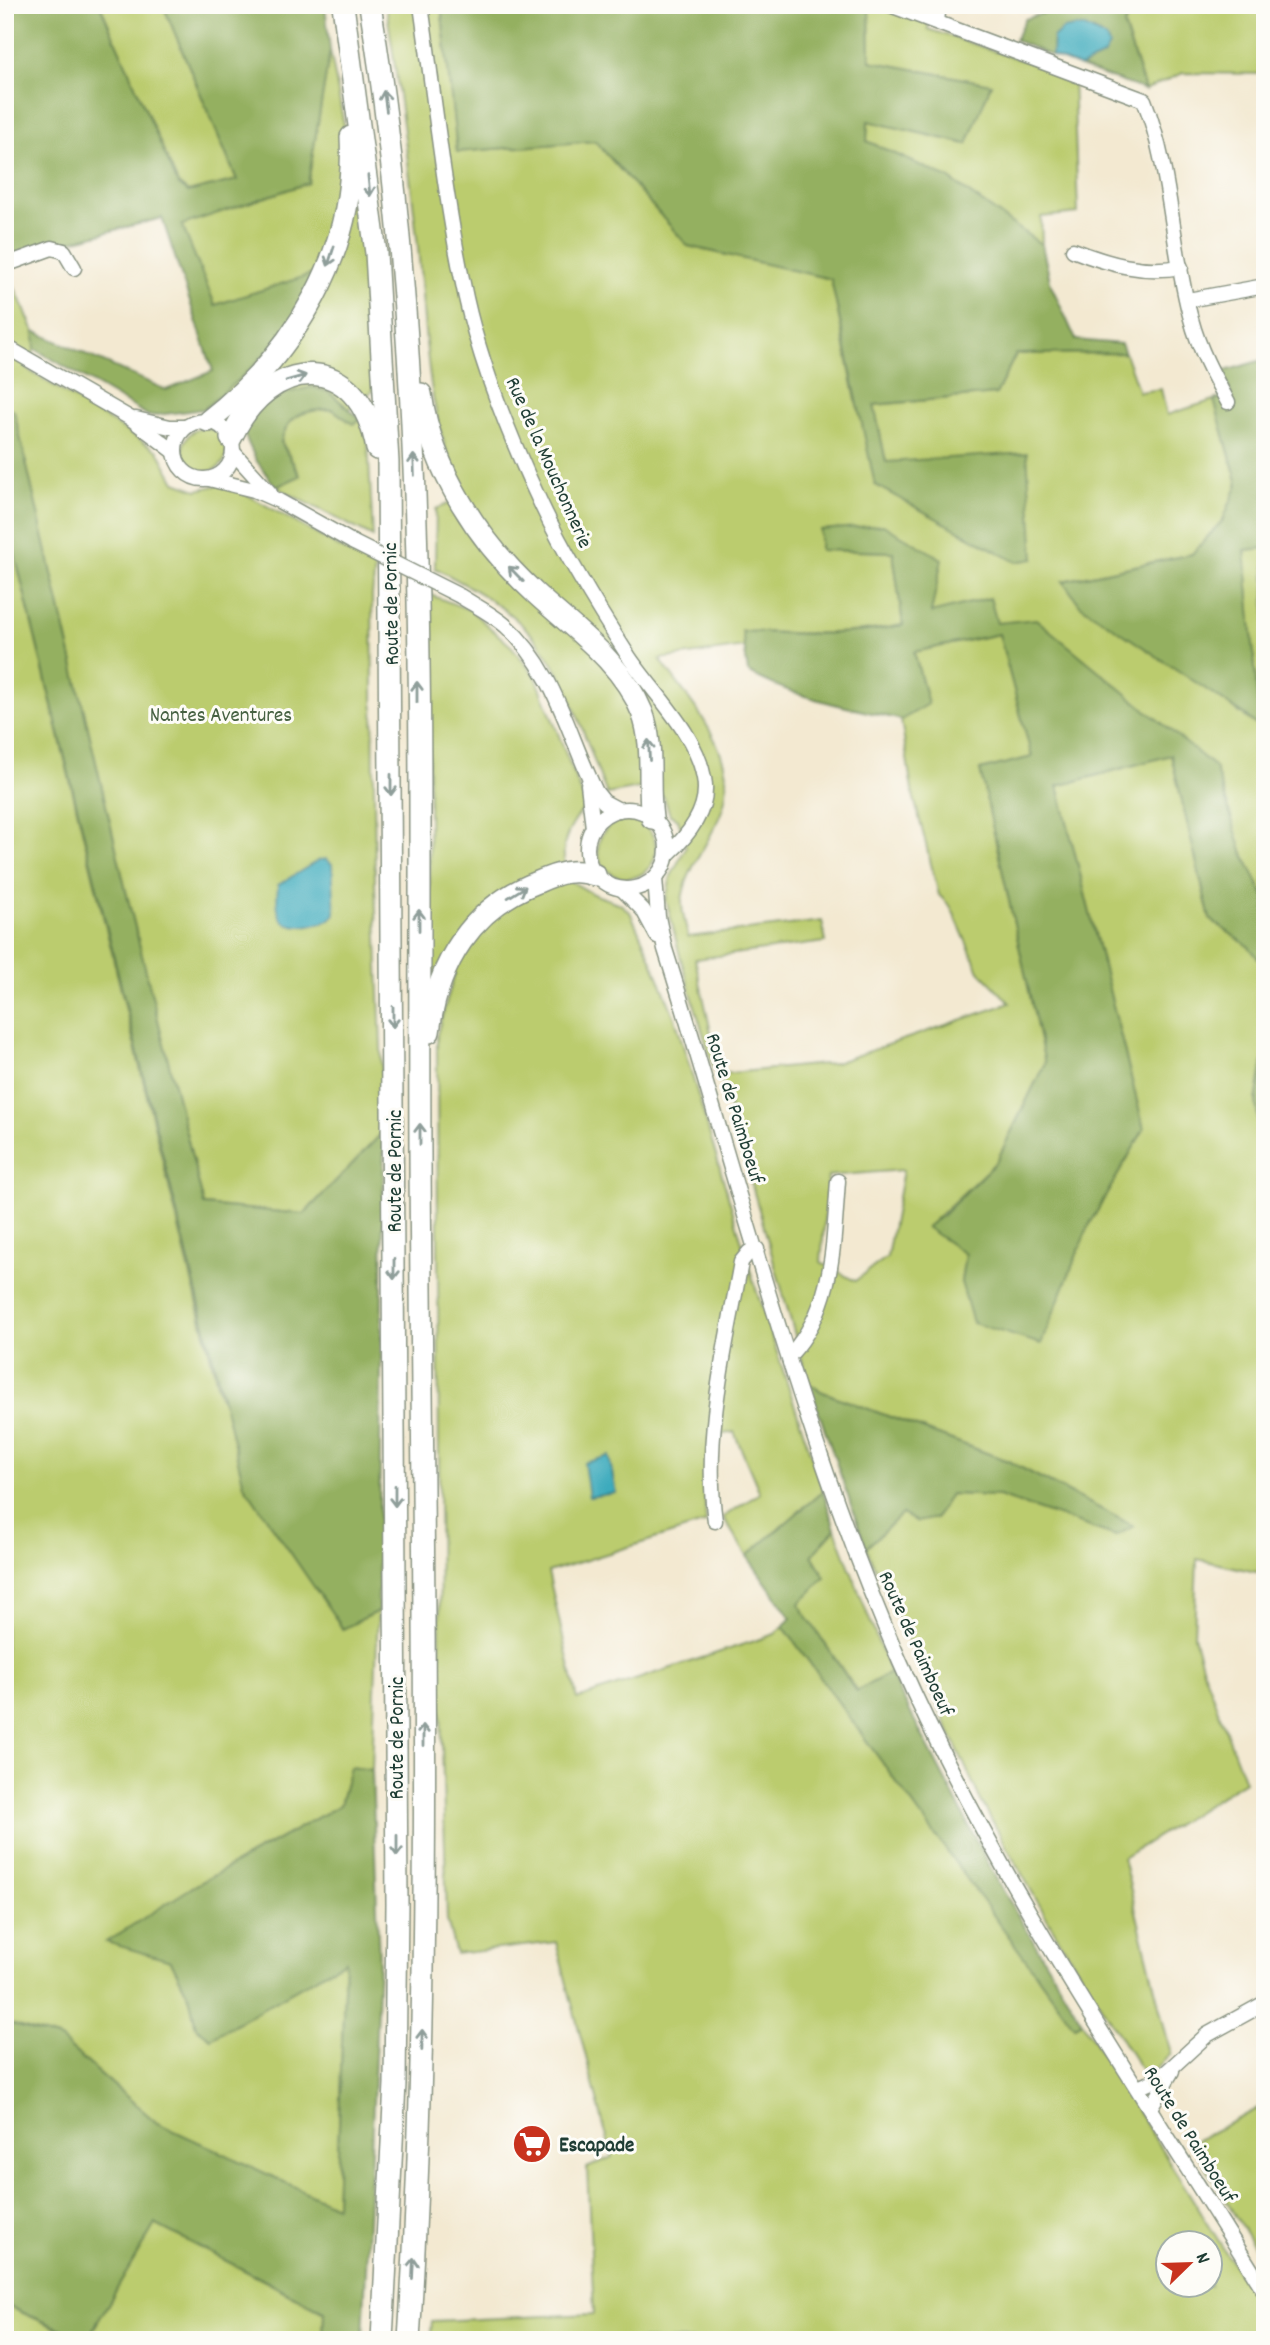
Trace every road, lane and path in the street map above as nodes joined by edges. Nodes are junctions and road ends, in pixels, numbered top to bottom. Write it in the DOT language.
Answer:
graph roads {
  1 [pos="343,5"];
  2 [pos="370,5"];
  3 [pos="421,5"];
  4 [pos="890,5"];
  5 [pos="939,5"];
  6 [pos="937,21"];
  7 [pos="356,94"];
  8 [pos="1073,250"];
  9 [pos="5,265"];
  10 [pos="1181,267"];
  11 [pos="74,268"];
  12 [pos="1265,286"];
  13 [pos="1188,300"];
  14 [pos="409,339"];
  15 [pos="5,346"];
  16 [pos="1228,401"];
  17 [pos="130,418"];
  18 [pos="208,421"];
  19 [pos="186,427"];
  20 [pos="232,445"];
  21 [pos="175,452"];
  22 [pos="209,479"];
  23 [pos="279,501"];
  24 [pos="389,545"];
  25 [pos="584,768"];
  26 [pos="619,810"];
  27 [pos="696,818"];
  28 [pos="657,823"];
  29 [pos="593,828"];
  30 [pos="667,855"];
  31 [pos="596,875"];
  32 [pos="655,878"];
  33 [pos="623,890"];
  34 [pos="665,949"];
  35 [pos="420,1086"];
  36 [pos="838,1181"];
  37 [pos="757,1250"];
  38 [pos="790,1355"];
  39 [pos="715,1521"];
  40 [pos="1265,2003"];
  41 [pos="1181,2058"];
  42 [pos="1138,2088"];
  43 [pos="1150,2108"];
  44 [pos="1265,2292"];
  45 [pos="382,2340"];
  46 [pos="409,2340"];
  1 -- 7 [label="highway, Route de Pornic"];
  14 -- 2 [label="highway, Route de Pornic, one-way"];
  3 -- 27 [label="street, Rue de la Mouchonnerie"];
  4 -- 6 [label="street"];
  5 -- 6 [label="street"];
  6 -- 10 [label="street"];
  7 -- 18 [label="highway, one-way"];
  7 -- 24 [label="highway, Route de Pornic, one-way"];
  8 -- 10 [label="street"];
  9 -- 11 [label="street"];
  10 -- 13 [label="street"];
  12 -- 13 [label="street"];
  13 -- 16 [label="street"];
  28 -- 14 [label="highway, one-way"];
  35 -- 14 [label="highway, Route de Pornic, one-way"];
  15 -- 17 [label="street"];
  17 -- 19 [label="street"];
  17 -- 21 [label="street"];
  18 -- 19 [label="street"];
  18 -- 20 [label="street"];
  19 -- 21 [label="street"];
  20 -- 22 [label="street"];
  20 -- 23 [label="street"];
  20 -- 24 [label="highway, one-way"];
  21 -- 22 [label="street"];
  22 -- 23 [label="street"];
  23 -- 25 [label="street, bridge"];
  24 -- 45 [label="highway, Route de Pornic, one-way"];
  25 -- 26 [label="street"];
  25 -- 29 [label="street"];
  26 -- 28 [label="street"];
  26 -- 29 [label="street"];
  27 -- 28 [label="street"];
  27 -- 30 [label="street, Rue de la Mouchonnerie"];
  28 -- 30 [label="street"];
  29 -- 31 [label="street"];
  30 -- 32 [label="street"];
  31 -- 33 [label="street"];
  35 -- 31 [label="highway, one-way"];
  32 -- 33 [label="street"];
  32 -- 34 [label="street, Route de Paimboeuf"];
  33 -- 34 [label="street, Route de Paimboeuf"];
  34 -- 37 [label="street, Route de Paimboeuf"];
  46 -- 35 [label="highway, Route de Pornic, one-way"];
  36 -- 38 [label="street"];
  37 -- 38 [label="street, Route de Paimboeuf"];
  37 -- 39 [label="street"];
  38 -- 42 [label="street, Route de Paimboeuf"];
  40 -- 41 [label="street"];
  41 -- 42 [label="street"];
  41 -- 43 [label="street"];
  42 -- 43 [label="street, Route de Paimboeuf"];
  43 -- 44 [label="street, Route de Paimboeuf"];
}
